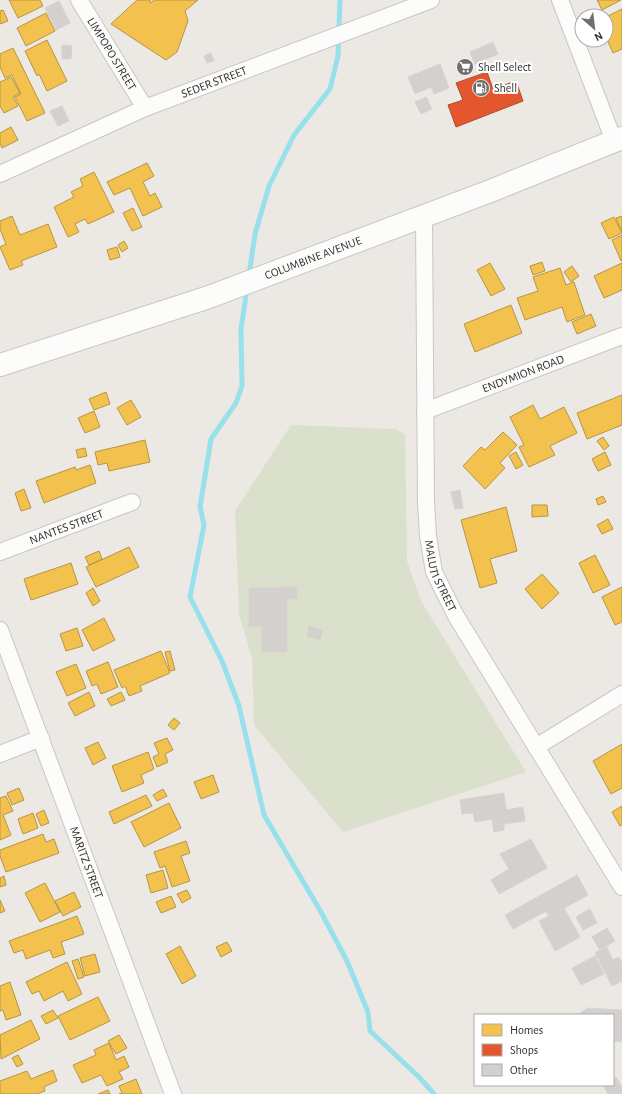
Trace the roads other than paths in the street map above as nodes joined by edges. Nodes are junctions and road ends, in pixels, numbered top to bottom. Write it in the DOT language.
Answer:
graph roads {
  1 [pos="79,0"];
  2 [pos="431,0"];
  3 [pos="560,0"];
  4 [pos="145,108"];
  5 [pos="618,139"];
  6 [pos="0,174"];
  7 [pos="424,217"];
  8 [pos="622,336"];
  9 [pos="0,365"];
  10 [pos="425,411"];
  11 [pos="132,502"];
  12 [pos="0,552"];
  13 [pos="0,630"];
  14 [pos="622,694"];
  15 [pos="41,738"];
  16 [pos="536,747"];
  17 [pos="0,754"];
  18 [pos="622,886"];
  19 [pos="173,1094"];
  1 -- 4 [label="street, LIMPOPO STREET"];
  2 -- 4 [label="street, SEDER STREET"];
  3 -- 5 [label="street"];
  4 -- 6 [label="street, SEDER STREET"];
  5 -- 7 [label="main road, COLUMBINE AVENUE"];
  7 -- 9 [label="main road, COLUMBINE AVENUE"];
  7 -- 10 [label="street, MALUTI STREET"];
  8 -- 10 [label="street, ENDYMION ROAD"];
  10 -- 16 [label="street, MALUTI STREET"];
  11 -- 12 [label="street, NANTES STREET"];
  13 -- 15 [label="street, MARITZ STREET"];
  14 -- 16 [label="street"];
  15 -- 17 [label="street"];
  15 -- 19 [label="street, MARITZ STREET"];
  16 -- 18 [label="street, MALUTI STREET"];
}
